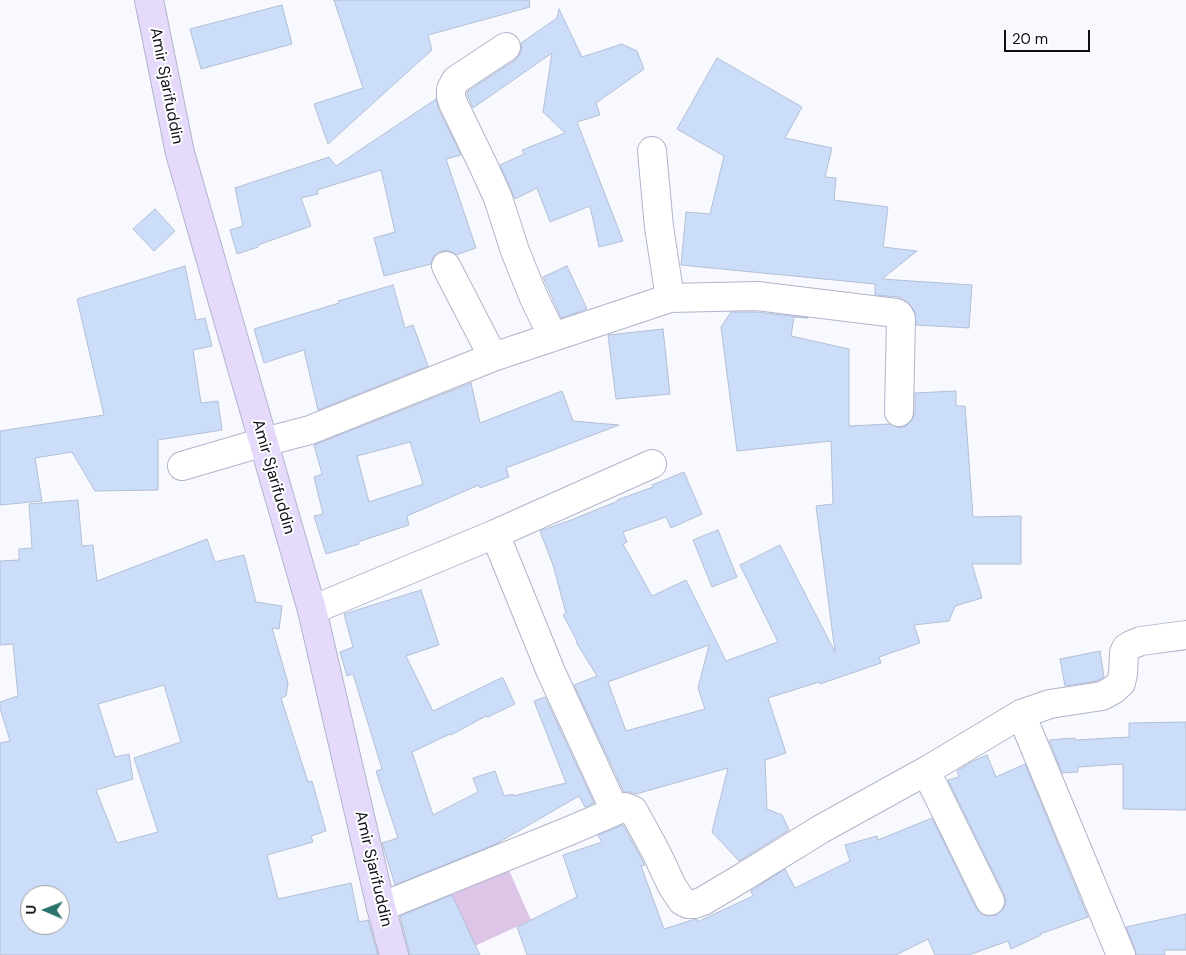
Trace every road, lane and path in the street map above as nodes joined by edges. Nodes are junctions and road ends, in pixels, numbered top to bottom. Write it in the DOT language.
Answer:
graph roads {
  1 [pos="149,0"];
  2 [pos="506,47"];
  3 [pos="652,151"];
  4 [pos="446,266"];
  5 [pos="670,298"];
  6 [pos="553,337"];
  7 [pos="493,357"];
  8 [pos="899,412"];
  9 [pos="264,442"];
  10 [pos="652,464"];
  11 [pos="182,466"];
  12 [pos="495,534"];
  13 [pos="312,610"];
  14 [pos="1186,635"];
  15 [pos="1021,714"];
  16 [pos="926,772"];
  17 [pos="615,811"];
  18 [pos="990,901"];
  19 [pos="381,907"];
  20 [pos="394,955"];
  21 [pos="1121,955"];
  1 -- 9 [label="main road, Amir Sjarifuddin"];
  2 -- 6 [label="street"];
  3 -- 5 [label="street"];
  4 -- 7 [label="street"];
  5 -- 6 [label="street"];
  5 -- 8 [label="street"];
  6 -- 7 [label="street"];
  7 -- 9 [label="street"];
  9 -- 11 [label="street"];
  9 -- 13 [label="main road, Amir Sjarifuddin"];
  10 -- 12 [label="street"];
  12 -- 13 [label="street"];
  12 -- 17 [label="street"];
  13 -- 19 [label="main road, Amir Sjarifuddin"];
  14 -- 15 [label="street"];
  15 -- 16 [label="street"];
  15 -- 21 [label="street"];
  16 -- 17 [label="street"];
  16 -- 18 [label="street"];
  17 -- 19 [label="street"];
  19 -- 20 [label="main road, Amir Sjarifuddin"];
}
